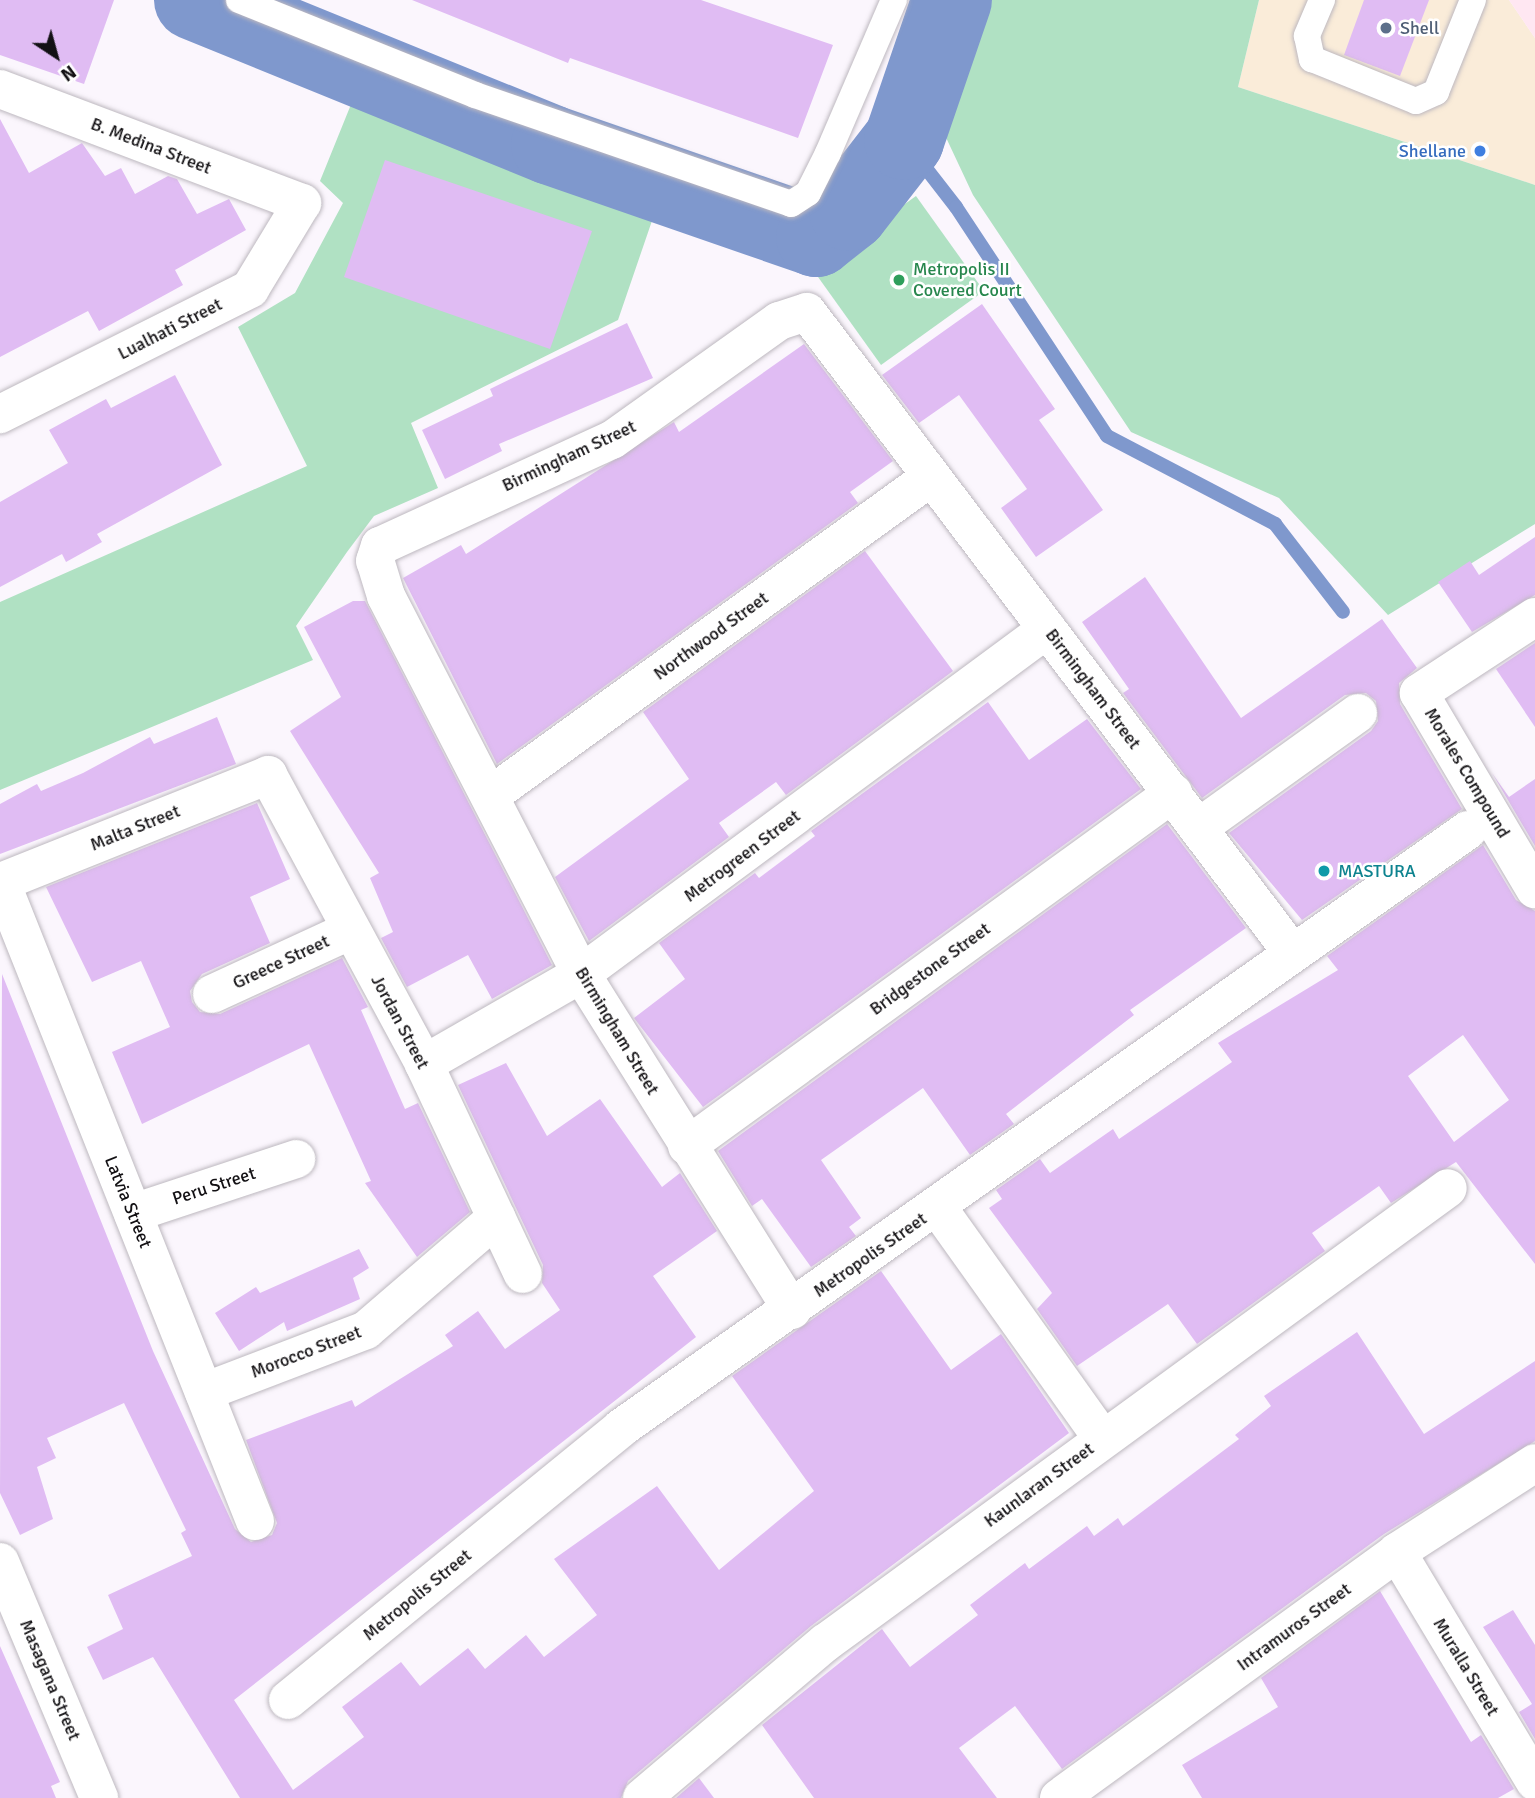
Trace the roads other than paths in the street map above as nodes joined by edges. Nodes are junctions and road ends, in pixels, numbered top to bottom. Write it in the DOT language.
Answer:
graph roads {
  1 [pos="239,0"];
  2 [pos="894,0"];
  3 [pos="1322,0"];
  4 [pos="1473,0"];
  5 [pos="9,100"];
  6 [pos="302,204"];
  7 [pos="0,414"];
  8 [pos="931,477"];
  9 [pos="1535,617"];
  10 [pos="1047,629"];
  11 [pos="1359,713"];
  12 [pos="268,775"];
  13 [pos="1173,793"];
  14 [pos="491,795"];
  15 [pos="1198,828"];
  16 [pos="1468,830"];
  17 [pos="1530,865"];
  18 [pos="1,881"];
  19 [pos="351,930"];
  20 [pos="1291,951"];
  21 [pos="581,974"];
  22 [pos="212,994"];
  23 [pos="424,1064"];
  24 [pos="687,1146"];
  25 [pos="296,1159"];
  26 [pos="1448,1188"];
  27 [pos="938,1208"];
  28 [pos="133,1213"];
  29 [pos="496,1218"];
  30 [pos="523,1274"];
  31 [pos="792,1310"];
  32 [pos="204,1392"];
  33 [pos="1102,1438"];
  34 [pos="1535,1463"];
  35 [pos="255,1521"];
  36 [pos="1397,1552"];
  37 [pos="0,1562"];
  38 [pos="288,1700"];
  39 [pos="1535,1782"];
  40 [pos="99,1798"];
  41 [pos="642,1798"];
  42 [pos="1059,1798"];
  1 -- 2 [label="lane"];
  3 -- 4 [label="lane"];
  5 -- 6 [label="street, B. Medina Street"];
  6 -- 7 [label="street, Lualhati Street"];
  8 -- 10 [label="street, Birmingham Street"];
  8 -- 14 [label="street, Northwood Street"];
  8 -- 14 [label="street, Birmingham Street"];
  9 -- 17 [label="street, Morales Compound"];
  10 -- 13 [label="street, Birmingham Street"];
  10 -- 21 [label="street, Metrogreen Street"];
  11 -- 15 [label="street"];
  12 -- 18 [label="street, Malta Street"];
  12 -- 19 [label="street, Jordan Street"];
  13 -- 15 [label="street, Birmingham Street"];
  13 -- 24 [label="street, Bridgestone Street"];
  14 -- 21 [label="street, Birmingham Street"];
  15 -- 20 [label="street, Birmingham Street"];
  16 -- 20 [label="street, Metropolis Street"];
  18 -- 28 [label="street, Latvia Street"];
  19 -- 22 [label="street, Greece Street"];
  19 -- 23 [label="street, Jordan Street"];
  20 -- 27 [label="street, Metropolis Street"];
  21 -- 23 [label="street, Metrogreen Street"];
  21 -- 24 [label="street, Birmingham Street"];
  23 -- 29 [label="street, Jordan Street"];
  24 -- 31 [label="street, Birmingham Street"];
  25 -- 28 [label="street, Peru Street"];
  26 -- 33 [label="street, Kaunlaran Street"];
  27 -- 31 [label="street, Metropolis Street"];
  27 -- 33 [label="street"];
  28 -- 32 [label="street, Latvia Street"];
  29 -- 30 [label="street, Jordan Street"];
  29 -- 32 [label="street, Morocco Street"];
  31 -- 38 [label="street, Metropolis Street"];
  32 -- 35 [label="street, Latvia Street"];
  33 -- 41 [label="street, Kaunlaran Street"];
  34 -- 36 [label="street, Intramuros Street"];
  36 -- 39 [label="street, Muralla Street"];
  36 -- 42 [label="street, Intramuros Street"];
  37 -- 40 [label="street, Masagana Street"];
}
